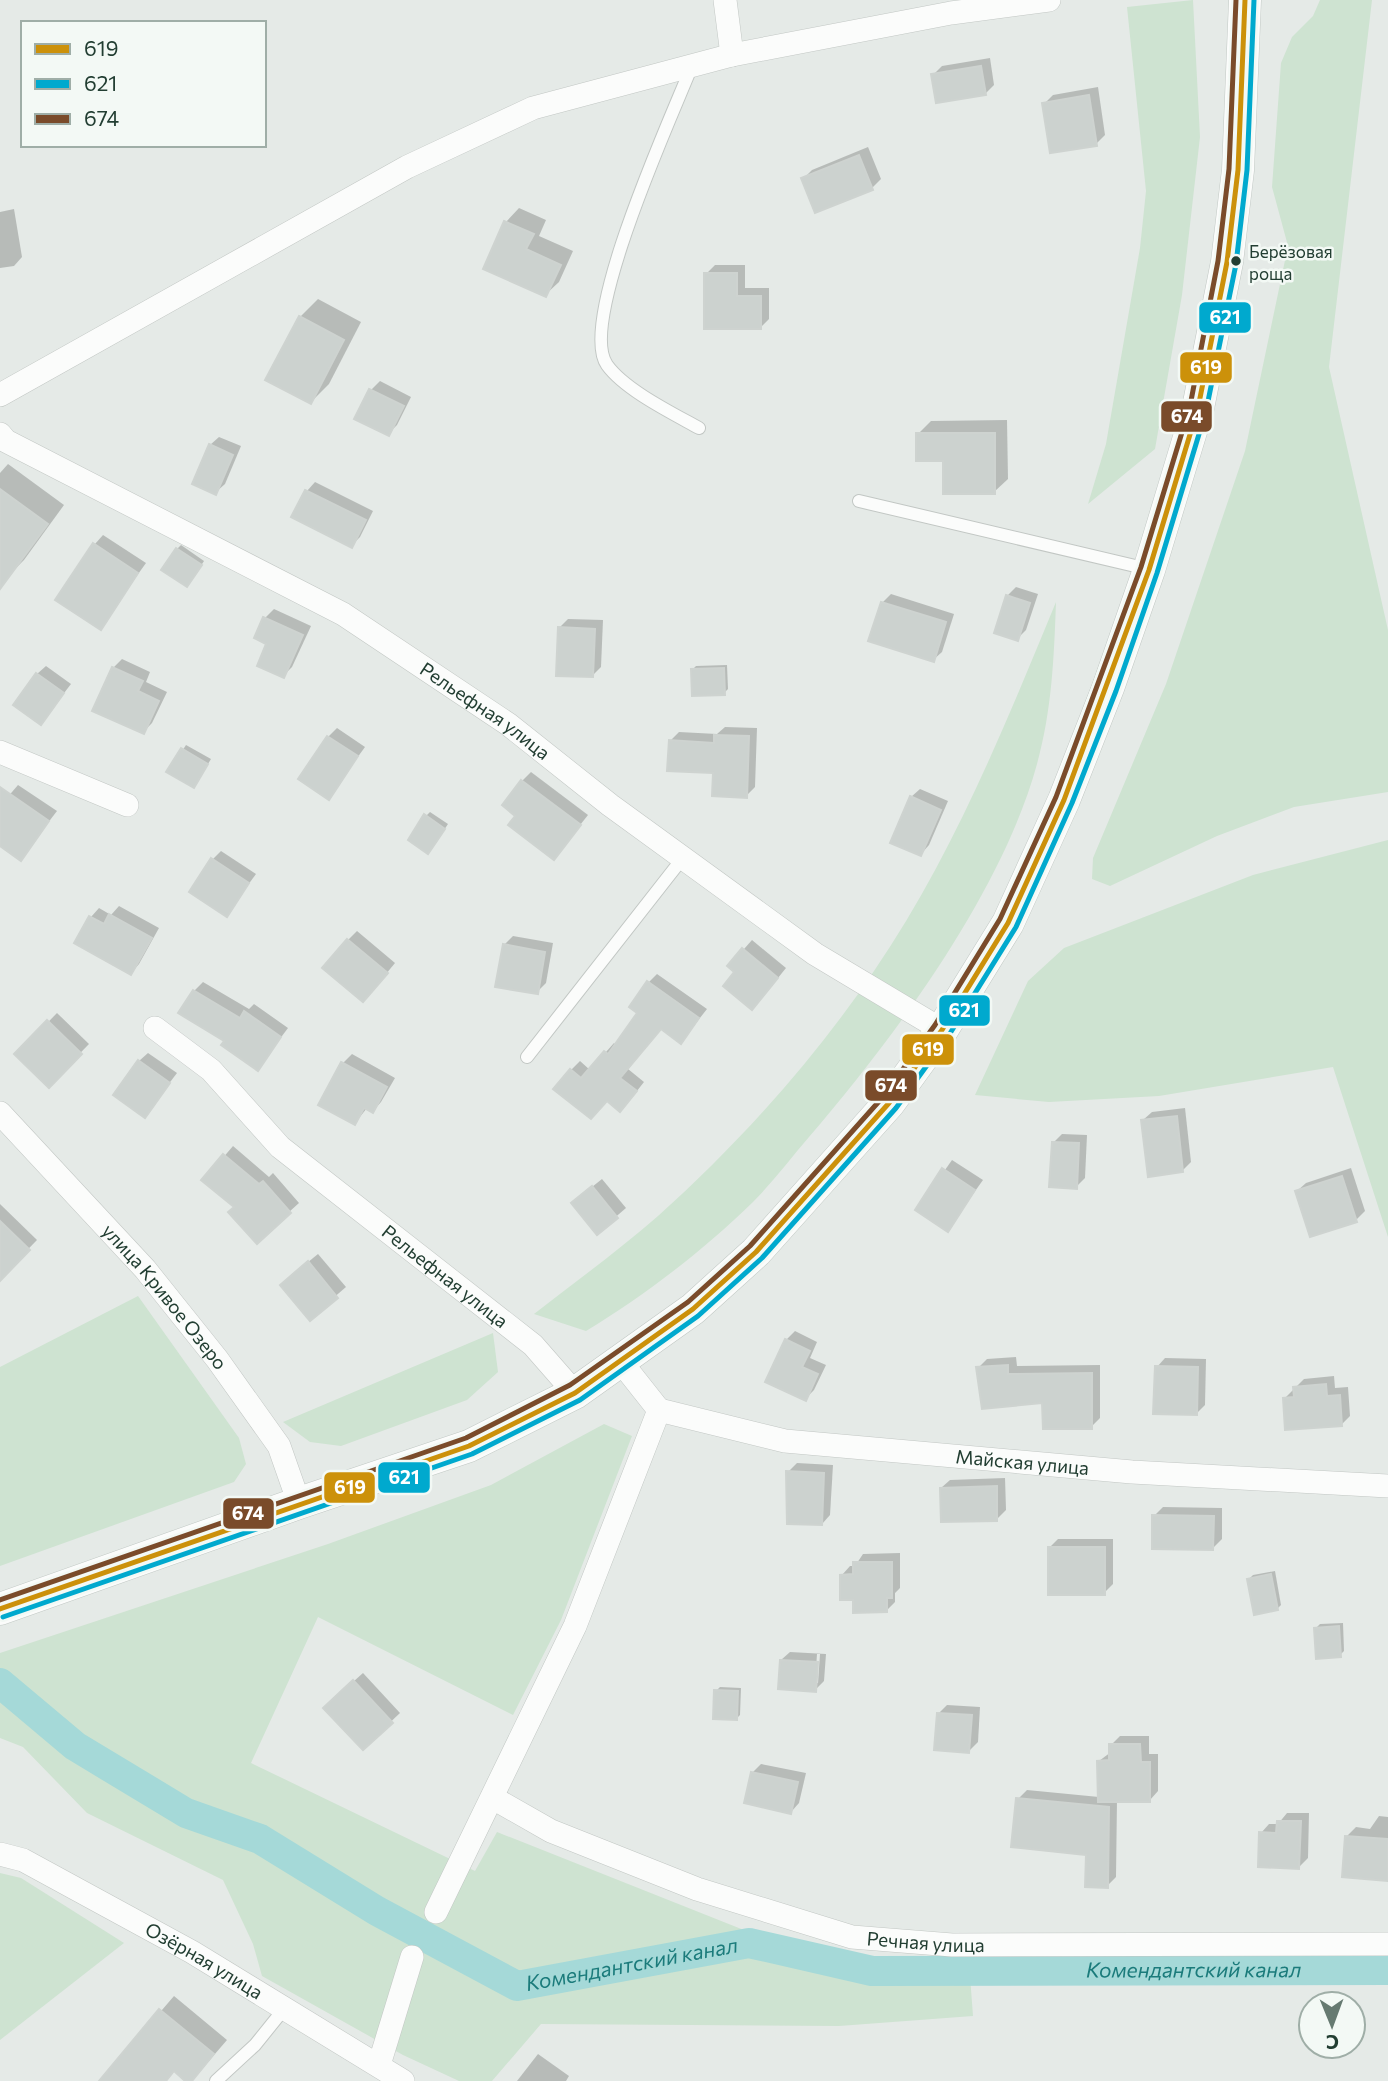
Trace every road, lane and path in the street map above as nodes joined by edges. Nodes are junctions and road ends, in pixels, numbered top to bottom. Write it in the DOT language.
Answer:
graph roads {
  1 [pos="725,0"];
  2 [pos="1049,0"];
  3 [pos="1245,0"];
  4 [pos="733,55"];
  5 [pos="691,68"];
  6 [pos="0,395"];
  7 [pos="699,428"];
  8 [pos="0,434"];
  9 [pos="859,501"];
  10 [pos="1149,570"];
  11 [pos="0,752"];
  12 [pos="127,805"];
  13 [pos="682,859"];
  14 [pos="155,1028"];
  15 [pos="942,1030"];
  16 [pos="527,1057"];
  17 [pos="0,1113"];
  18 [pos="621,1362"];
  19 [pos="575,1393"];
  20 [pos="659,1410"];
  21 [pos="1388,1486"];
  22 [pos="299,1503"];
  23 [pos="0,1609"];
  24 [pos="493,1798"];
  25 [pos="0,1854"];
  26 [pos="436,1912"];
  27 [pos="1388,1944"];
  28 [pos="412,1957"];
  29 [pos="284,2009"];
  30 [pos="379,2065"];
  31 [pos="216,2081"];
  32 [pos="403,2081"];
  1 -- 4 [label="street"];
  2 -- 4 [label="street"];
  3 -- 10 [label="main road"];
  4 -- 5 [label="street"];
  5 -- 6 [label="street"];
  5 -- 7 [label="lane"];
  8 -- 13 [label="street, Рельефная улица"];
  9 -- 10 [label="lane"];
  10 -- 15 [label="main road"];
  11 -- 12 [label="street"];
  13 -- 15 [label="street, Рельефная улица"];
  13 -- 16 [label="lane"];
  14 -- 19 [label="street, Рельефная улица"];
  15 -- 18 [label="main road"];
  17 -- 22 [label="street, улица Кривое Озеро"];
  18 -- 19 [label="main road"];
  18 -- 20 [label="street"];
  19 -- 22 [label="main road"];
  20 -- 21 [label="street, Майская улица"];
  20 -- 24 [label="street"];
  22 -- 23 [label="main road"];
  24 -- 26 [label="street"];
  24 -- 27 [label="street, Речная улица"];
  25 -- 29 [label="street, Озёрная улица"];
  28 -- 30 [label="street"];
  29 -- 30 [label="street, Озёрная улица"];
  29 -- 31 [label="lane"];
  30 -- 32 [label="street, Озёрная улица"];
}
